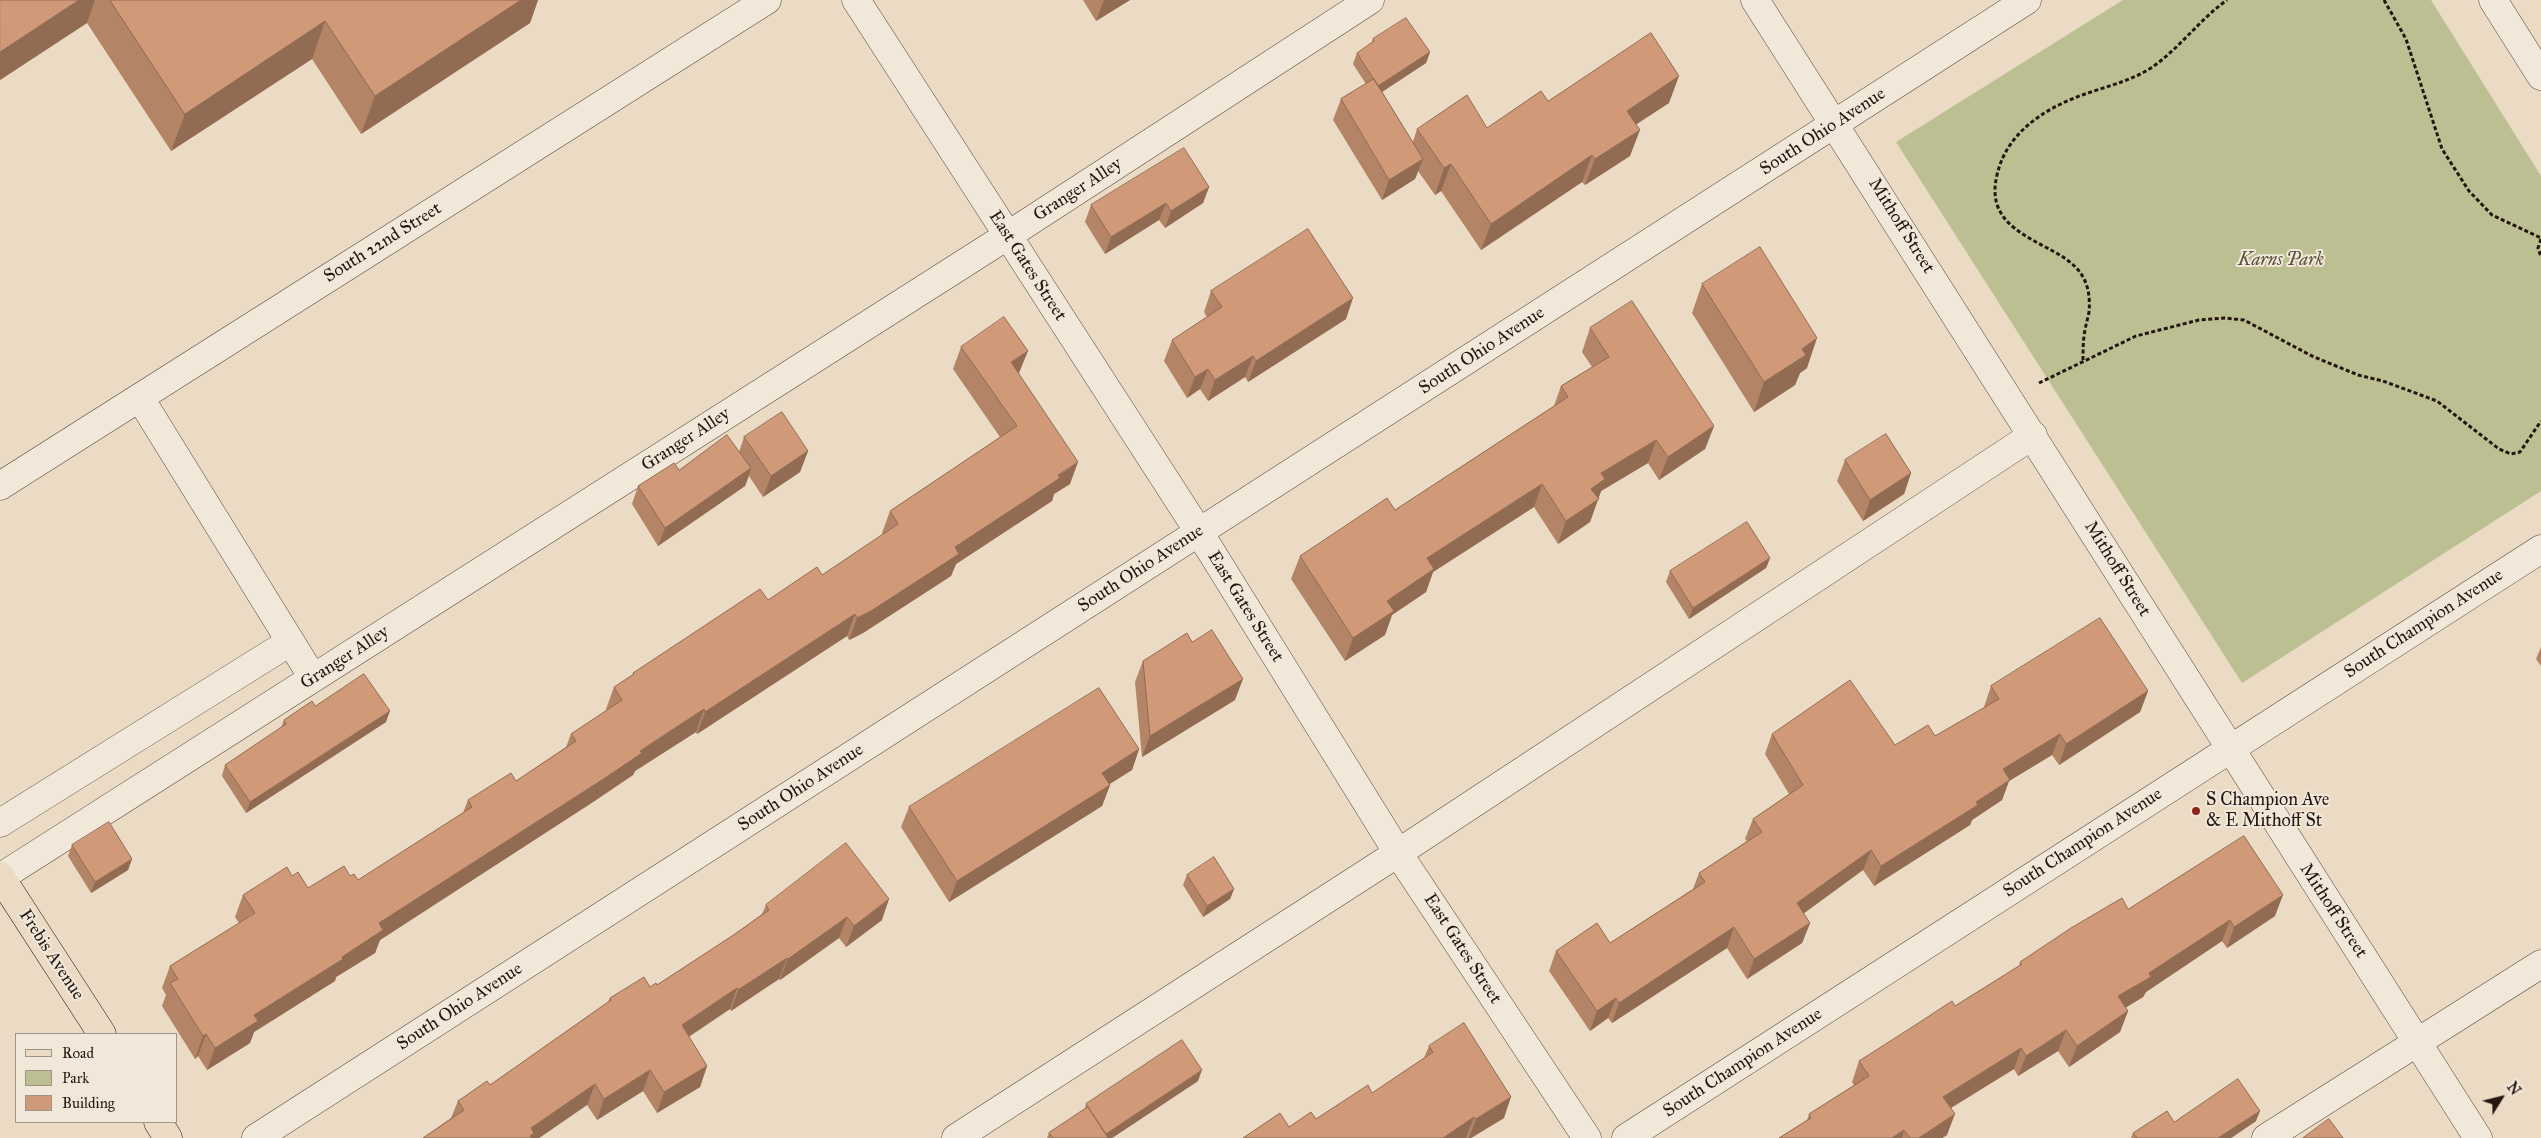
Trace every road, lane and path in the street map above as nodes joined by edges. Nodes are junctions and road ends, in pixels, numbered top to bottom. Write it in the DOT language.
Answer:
graph roads {
  1 [pos="767,0"];
  2 [pos="856,0"];
  3 [pos="1370,0"];
  4 [pos="1755,0"];
  5 [pos="2027,0"];
  6 [pos="2227,0"];
  7 [pos="2384,0"];
  8 [pos="2493,0"];
  9 [pos="2541,76"];
  10 [pos="1836,124"];
  11 [pos="1007,236"];
  12 [pos="2541,239"];
  13 [pos="2541,257"];
  14 [pos="2083,360"];
  15 [pos="140,398"];
  16 [pos="2010,398"];
  17 [pos="2541,421"];
  18 [pos="2034,435"];
  19 [pos="0,486"];
  20 [pos="1199,532"];
  21 [pos="2541,549"];
  22 [pos="290,642"];
  23 [pos="313,678"];
  24 [pos="2229,749"];
  25 [pos="0,823"];
  26 [pos="1398,853"];
  27 [pos="0,876"];
  28 [pos="2541,964"];
  29 [pos="101,1033"];
  30 [pos="2417,1043"];
  31 [pos="159,1123"];
  32 [pos="168,1138"];
  33 [pos="256,1138"];
  34 [pos="956,1138"];
  35 [pos="1587,1138"];
  36 [pos="1626,1138"];
  37 [pos="2266,1138"];
  38 [pos="2478,1138"];
  1 -- 15 [label="street, South 22nd Street"];
  2 -- 11 [label="street, East Gates Street"];
  3 -- 11 [label="street, Granger Alley"];
  4 -- 10 [label="street, Mithoff Street"];
  5 -- 10 [label="street, South Ohio Avenue"];
  6 -- 14 [label="path"];
  7 -- 12 [label="path"];
  8 -- 9 [label="street"];
  10 -- 16 [label="street, Mithoff Street"];
  10 -- 20 [label="street, South Ohio Avenue"];
  11 -- 20 [label="street, East Gates Street"];
  11 -- 23 [label="street, Granger Alley"];
  12 -- 13 [label="path"];
  14 -- 16 [label="path"];
  14 -- 17 [label="path"];
  15 -- 19 [label="street, South 22nd Street"];
  15 -- 22 [label="street"];
  16 -- 18 [label="street, Mithoff Street"];
  18 -- 24 [label="street, Mithoff Street"];
  18 -- 26 [label="street"];
  20 -- 26 [label="street, East Gates Street"];
  20 -- 33 [label="street, South Ohio Avenue"];
  21 -- 24 [label="street, South Champion Avenue"];
  22 -- 23 [label="street"];
  22 -- 25 [label="street"];
  23 -- 27 [label="street, Granger Alley"];
  24 -- 30 [label="street, Mithoff Street"];
  24 -- 36 [label="street, South Champion Avenue"];
  26 -- 34 [label="street"];
  26 -- 35 [label="street, East Gates Street"];
  27 -- 29 [label="main road, Frebis Avenue"];
  28 -- 30 [label="street"];
  30 -- 37 [label="street"];
  30 -- 38 [label="street, Mithoff Street"];
  31 -- 32 [label="main road"];
}
